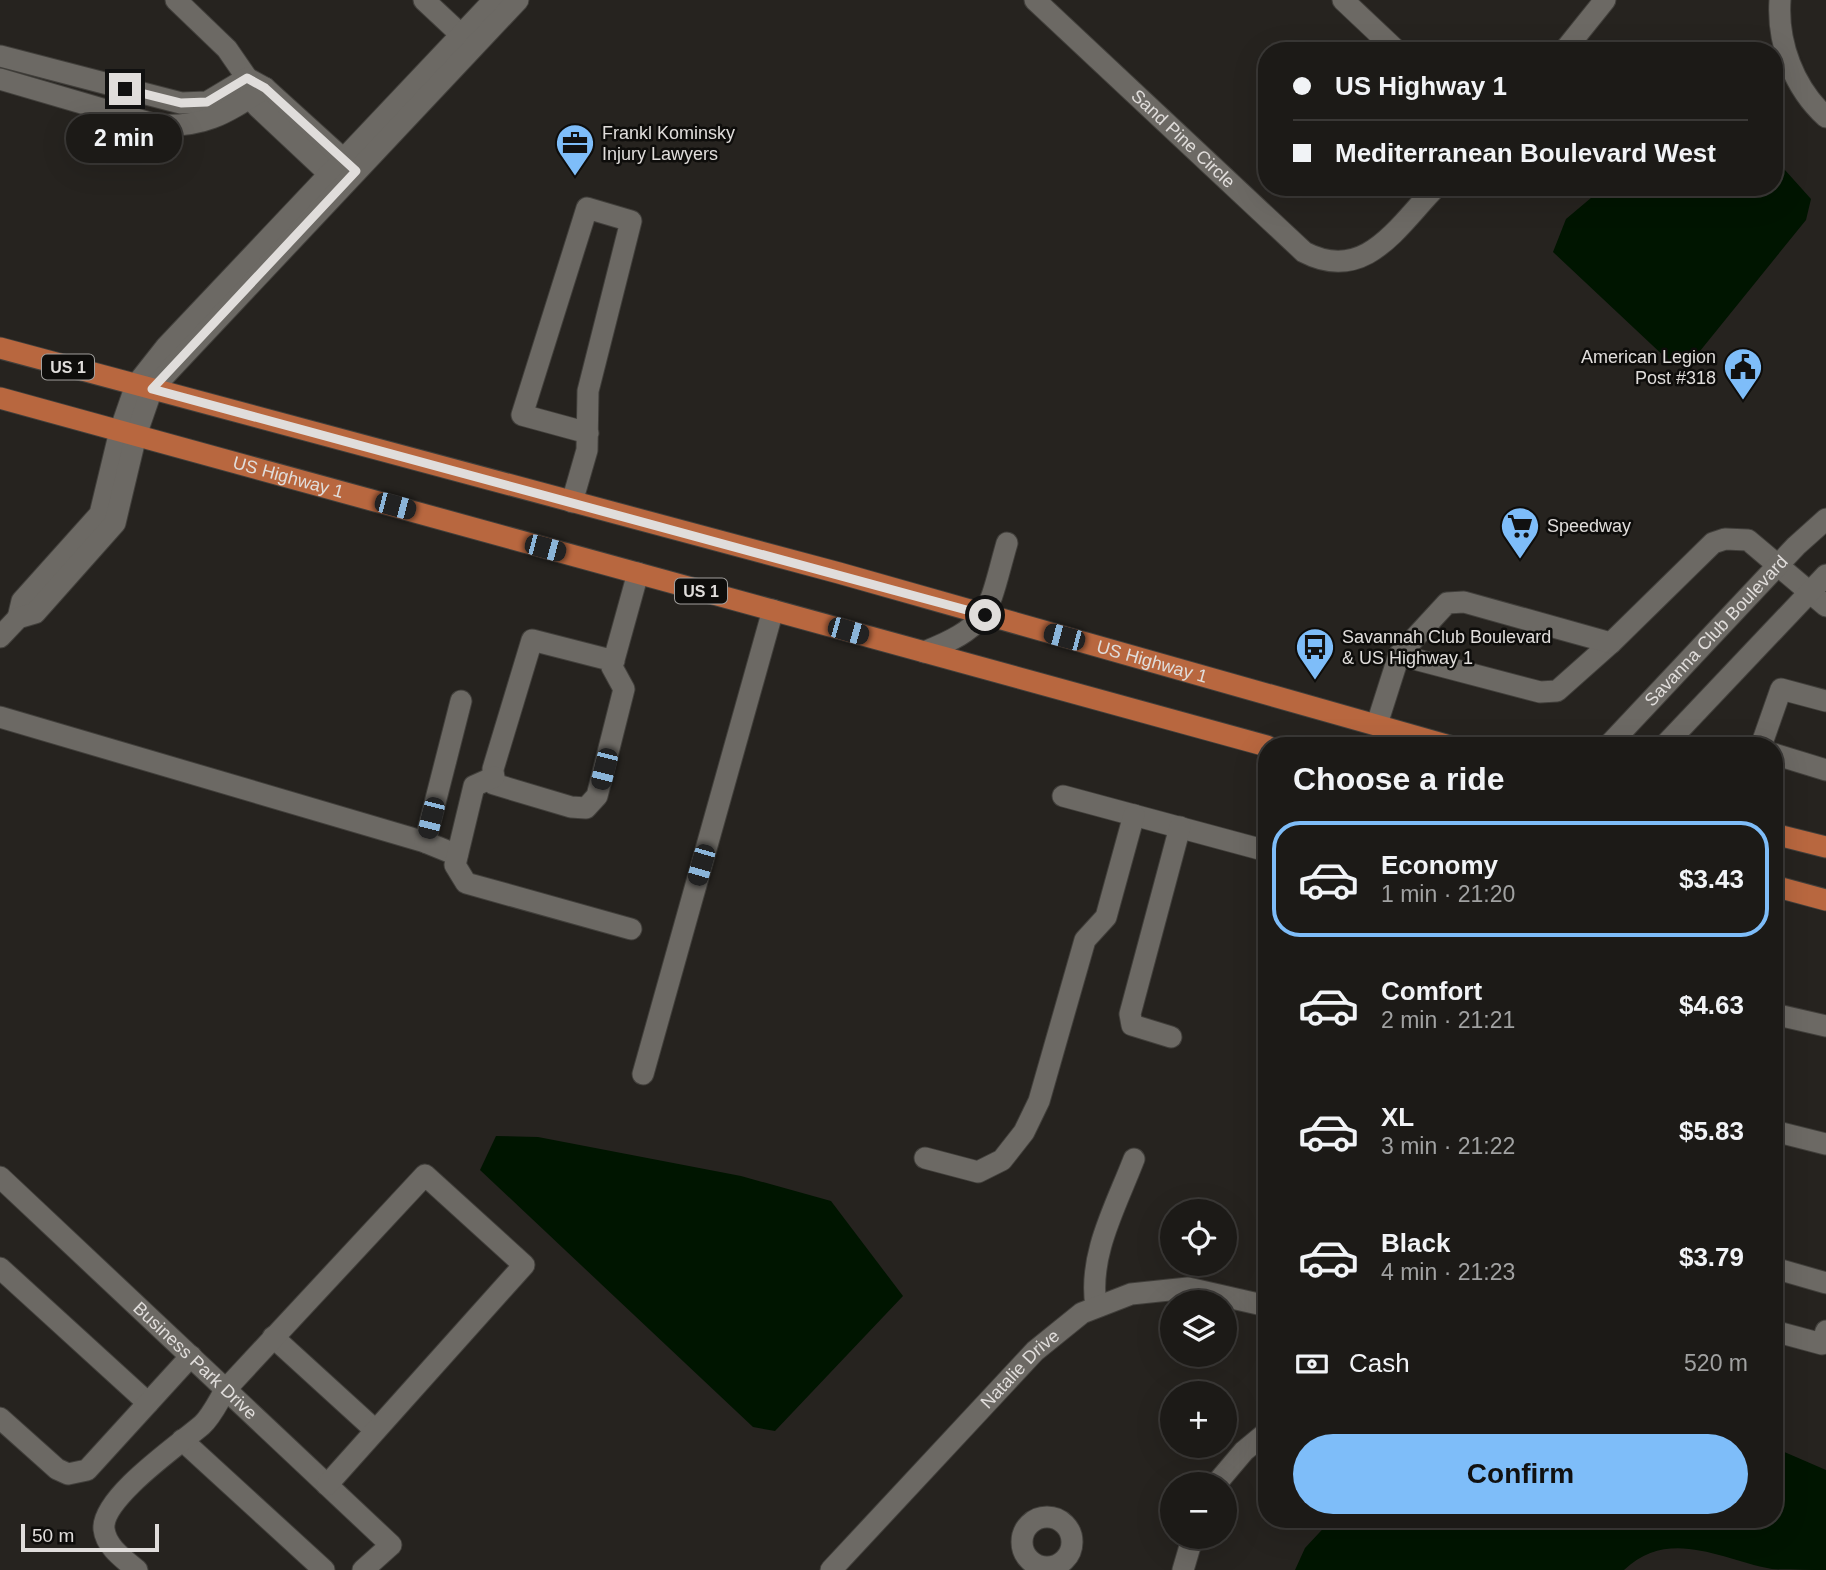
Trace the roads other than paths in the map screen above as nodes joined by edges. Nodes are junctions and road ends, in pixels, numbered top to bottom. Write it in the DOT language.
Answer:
graph roads {
  1 [pos="176,0"];
  2 [pos="424,0"];
  3 [pos="494,0"];
  4 [pos="517,0"];
  5 [pos="1035,0"];
  6 [pos="1343,0"];
  7 [pos="1605,0"];
  8 [pos="1780,0"];
  9 [pos="467,41"];
  10 [pos="1388,42"];
  11 [pos="1571,42"];
  12 [pos="0,55"];
  13 [pos="0,79"];
  14 [pos="254,88"];
  15 [pos="1826,117"];
  16 [pos="343,173"];
  17 [pos="1427,196"];
  18 [pos="0,348"];
  19 [pos="144,387"];
  20 [pos="0,398"];
  21 [pos="128,433"];
  22 [pos="588,433"];
  23 [pos="572,502"];
  24 [pos="1826,519"];
  25 [pos="1007,543"];
  26 [pos="1776,567"];
  27 [pos="638,573"];
  28 [pos="1826,575"];
  29 [pos="1809,591"];
  30 [pos="1826,606"];
  31 [pos="773,610"];
  32 [pos="985,615"];
  33 [pos="0,637"];
  34 [pos="1611,643"];
  35 [pos="924,652"];
  36 [pos="1399,655"];
  37 [pos="614,661"];
  38 [pos="461,701"];
  39 [pos="1826,701"];
  40 [pos="0,718"];
  41 [pos="1377,724"];
  42 [pos="1420,737"];
  43 [pos="1616,737"];
  44 [pos="1672,737"];
  45 [pos="1764,737"];
  46 [pos="1258,744"];
  47 [pos="1783,757"];
  48 [pos="1826,769"];
  49 [pos="494,777"];
  50 [pos="1063,796"];
  51 [pos="1134,815"];
  52 [pos="1180,827"];
  53 [pos="1783,836"];
  54 [pos="425,842"];
  55 [pos="1826,847"];
  56 [pos="1258,848"];
  57 [pos="457,855"];
  58 [pos="1783,888"];
  59 [pos="1826,900"];
  60 [pos="631,929"];
  61 [pos="1783,1016"];
  62 [pos="1826,1026"];
  63 [pos="1171,1037"];
  64 [pos="643,1074"];
  65 [pos="1783,1133"];
  66 [pos="1826,1144"];
  67 [pos="925,1158"];
  68 [pos="1134,1159"];
  69 [pos="0,1177"];
  70 [pos="0,1268"];
  71 [pos="1783,1271"];
  72 [pos="1826,1283"];
  73 [pos="1258,1304"];
  74 [pos="1096,1306"];
  75 [pos="1826,1331"];
  76 [pos="1783,1333"];
  77 [pos="273,1338"];
  78 [pos="191,1356"];
  79 [pos="226,1389"];
  80 [pos="148,1403"];
  81 [pos="0,1418"];
  82 [pos="376,1430"];
  83 [pos="1258,1439"];
  84 [pos="182,1440"];
  85 [pos="1226,1472"];
  86 [pos="327,1485"];
  87 [pos="1189,1549"];
  88 [pos="137,1570"];
  89 [pos="324,1570"];
  90 [pos="363,1570"];
  91 [pos="831,1570"];
  92 [pos="1183,1570"];
  1 -- 14 [label="street"];
  2 -- 9 [label="street"];
  3 -- 9 [label="street"];
  4 -- 9 [label="street"];
  5 -- 17 [label="street, Sand Pine Circle"];
  6 -- 10 [label="street"];
  7 -- 11 [label="street"];
  8 -- 15 [label="street"];
  9 -- 16 [label="street"];
  12 -- 14 [label="street"];
  13 -- 14 [label="street"];
  14 -- 16 [label="street"];
  16 -- 19 [label="street"];
  18 -- 19 [label="main road, US Highway 1 / US 1"];
  19 -- 21 [label="street"];
  19 -- 23 [label="main road, US Highway 1 / US 1"];
  20 -- 21 [label="main road, US Highway 1 / US 1"];
  21 -- 27 [label="main road, US Highway 1 / US 1"];
  21 -- 33 [label="street"];
  22 -- 22 [label="street"];
  22 -- 23 [label="street"];
  23 -- 32 [label="main road, US Highway 1 / US 1"];
  24 -- 26 [label="street, Savanna Club Boulevard"];
  25 -- 32 [label="street"];
  26 -- 29 [label="street"];
  26 -- 34 [label="street"];
  26 -- 43 [label="street, Savanna Club Boulevard"];
  27 -- 31 [label="main road, US Highway 1 / US 1"];
  27 -- 37 [label="street"];
  28 -- 29 [label="street"];
  29 -- 30 [label="street"];
  29 -- 44 [label="street"];
  31 -- 35 [label="main road, US Highway 1 / US 1"];
  31 -- 64 [label="street"];
  32 -- 35 [label="street"];
  32 -- 41 [label="main road, US Highway 1 / US 1"];
  34 -- 36 [label="street"];
  34 -- 36 [label="street"];
  35 -- 46 [label="main road, US Highway 1 / US 1"];
  36 -- 41 [label="street"];
  37 -- 49 [label="street"];
  37 -- 49 [label="street"];
  38 -- 54 [label="street"];
  39 -- 45 [label="street"];
  40 -- 54 [label="street"];
  41 -- 42 [label="main road, US Highway 1 / US 1"];
  47 -- 48 [label="street"];
  49 -- 57 [label="street"];
  50 -- 51 [label="street"];
  51 -- 52 [label="street"];
  51 -- 67 [label="street"];
  52 -- 56 [label="street"];
  52 -- 63 [label="street"];
  53 -- 55 [label="main road"];
  54 -- 57 [label="street"];
  57 -- 60 [label="street"];
  58 -- 59 [label="main road"];
  61 -- 62 [label="street"];
  65 -- 66 [label="street"];
  68 -- 74 [label="street"];
  69 -- 78 [label="street, Business Park Drive"];
  70 -- 80 [label="street"];
  71 -- 72 [label="street"];
  73 -- 74 [label="street, Natalie Drive"];
  74 -- 91 [label="street, Natalie Drive"];
  75 -- 76 [label="street"];
  77 -- 79 [label="street"];
  77 -- 82 [label="street"];
  77 -- 82 [label="street"];
  78 -- 79 [label="street, Business Park Drive"];
  78 -- 80 [label="street"];
  79 -- 84 [label="street"];
  79 -- 86 [label="street, Business Park Drive"];
  80 -- 81 [label="street"];
  82 -- 86 [label="street"];
  83 -- 85 [label="street"];
  84 -- 88 [label="street"];
  84 -- 89 [label="street"];
  86 -- 90 [label="street, Business Park Drive"];
  87 -- 92 [label="street"];
}
